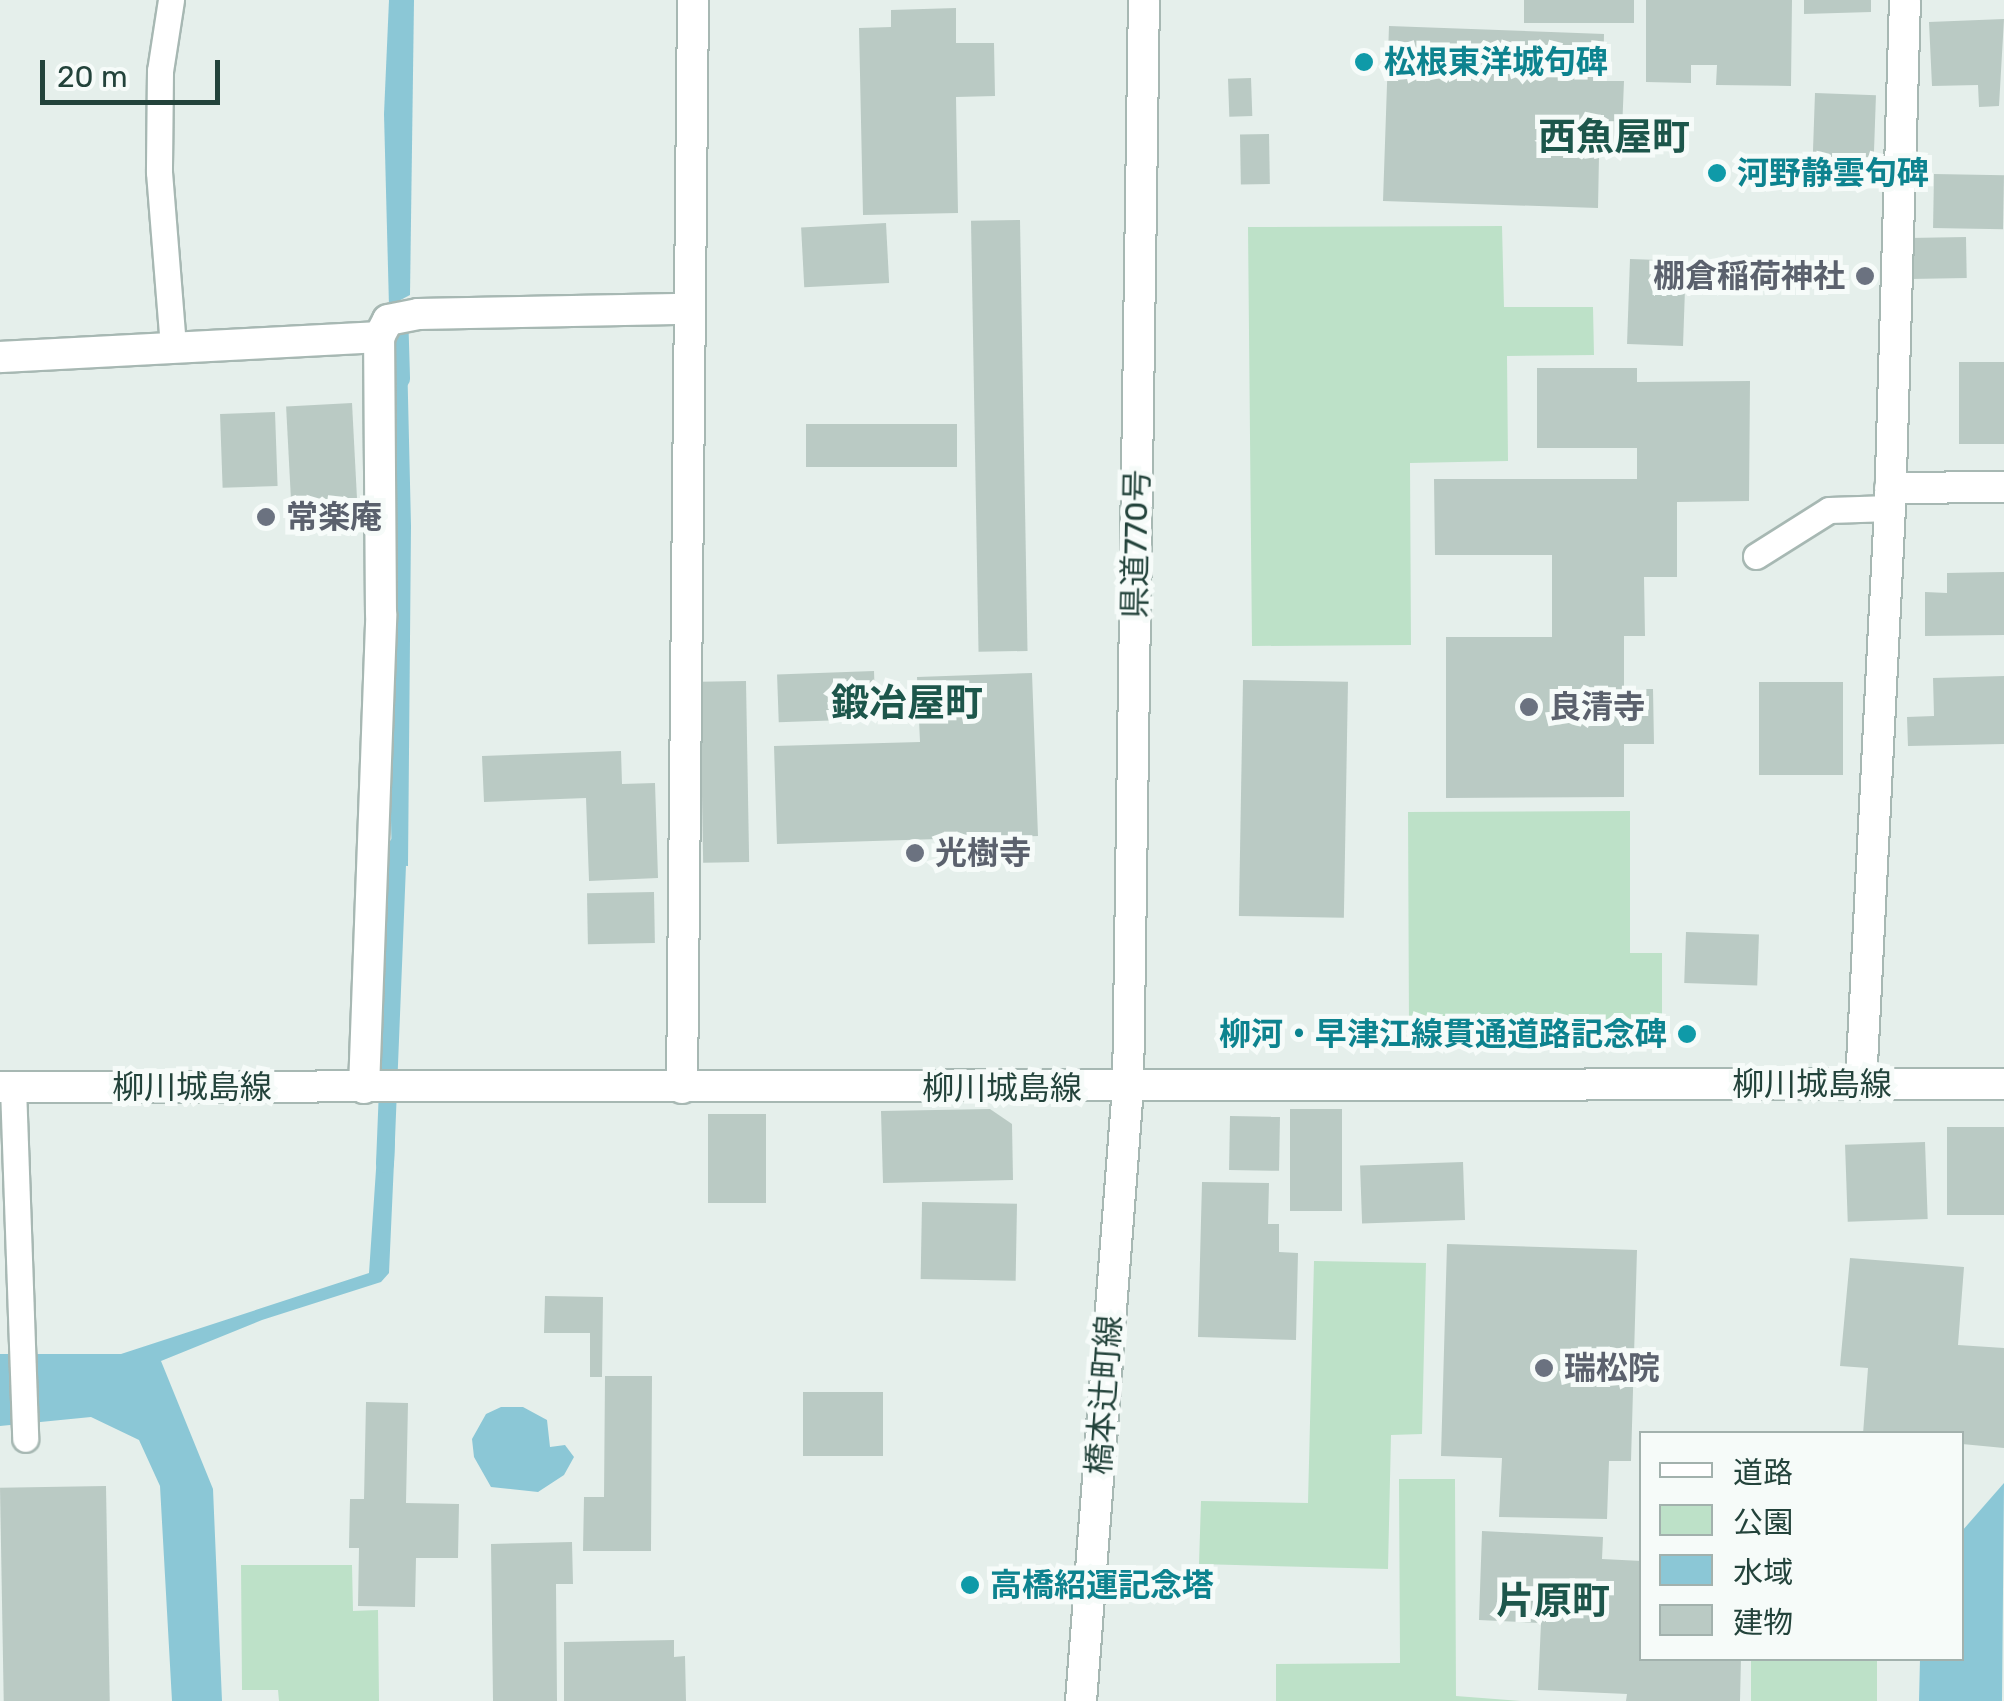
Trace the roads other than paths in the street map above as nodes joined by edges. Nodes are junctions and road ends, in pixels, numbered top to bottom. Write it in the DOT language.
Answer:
graph roads {
  1 [pos="170,0"];
  2 [pos="693,0"];
  3 [pos="1144,0"];
  4 [pos="1905,0"];
  5 [pos="688,309"];
  6 [pos="395,323"];
  7 [pos="173,345"];
  8 [pos="0,357"];
  9 [pos="2004,487"];
  10 [pos="1890,498"];
  11 [pos="1756,556"];
  12 [pos="1861,1084"];
  13 [pos="2004,1084"];
  14 [pos="6,1087"];
  15 [pos="386,1087"];
  16 [pos="682,1088"];
  17 [pos="1128,1088"];
  18 [pos="25,1439"];
  19 [pos="1080,1701"];
  1 -- 7 [label="lane"];
  2 -- 5 [label="street"];
  3 -- 17 [label="street, 県道770号"];
  4 -- 10 [label="street"];
  5 -- 6 [label="street"];
  5 -- 16 [label="street"];
  6 -- 7 [label="street"];
  6 -- 15 [label="street"];
  7 -- 8 [label="street"];
  9 -- 10 [label="street"];
  10 -- 11 [label="lane"];
  10 -- 12 [label="street"];
  12 -- 13 [label="street, 柳川城島線"];
  12 -- 17 [label="street, 柳川城島線"];
  14 -- 15 [label="street, 柳川城島線"];
  14 -- 18 [label="lane"];
  15 -- 16 [label="street, 柳川城島線"];
  16 -- 17 [label="street, 柳川城島線"];
  17 -- 19 [label="street, 橋本辻町線"];
}
